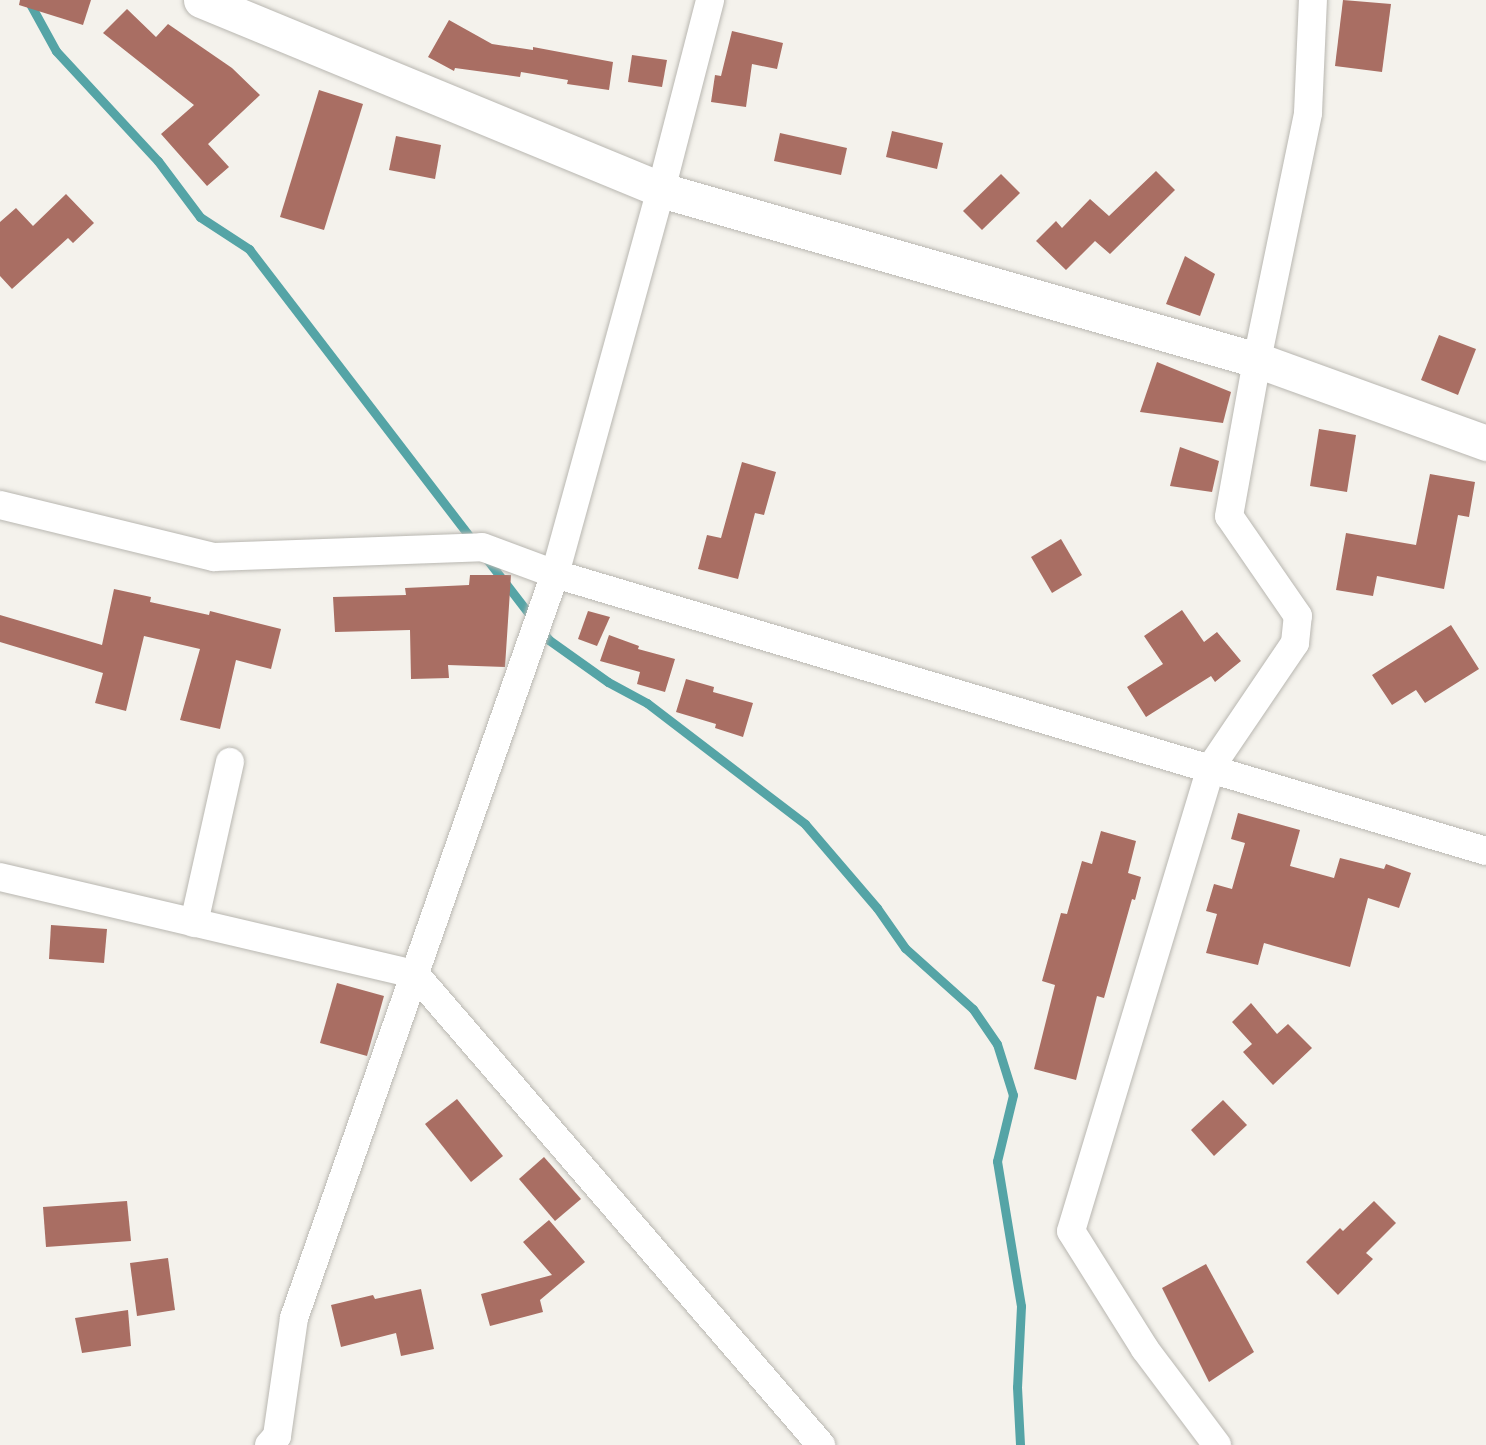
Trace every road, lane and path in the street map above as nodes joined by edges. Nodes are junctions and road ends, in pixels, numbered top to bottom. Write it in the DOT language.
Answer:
graph roads {
  1 [pos="201,0"];
  2 [pos="710,0"];
  3 [pos="1313,0"];
  4 [pos="250,9"];
  5 [pos="661,190"];
  6 [pos="1257,360"];
  7 [pos="1486,443"];
  8 [pos="0,505"];
  9 [pos="555,574"];
  10 [pos="230,762"];
  11 [pos="1211,768"];
  12 [pos="1486,851"];
  13 [pos="0,877"];
  14 [pos="194,923"];
  15 [pos="415,974"];
  16 [pos="269,1445"];
  17 [pos="821,1445"];
  18 [pos="1217,1445"];
  1 -- 4 [label="street"];
  2 -- 5 [label="street"];
  3 -- 6 [label="street"];
  4 -- 5 [label="street"];
  5 -- 6 [label="street"];
  5 -- 9 [label="street"];
  6 -- 7 [label="street"];
  6 -- 11 [label="street"];
  8 -- 9 [label="street"];
  9 -- 11 [label="street"];
  9 -- 15 [label="street"];
  10 -- 14 [label="street"];
  11 -- 12 [label="street"];
  11 -- 18 [label="street"];
  13 -- 14 [label="street"];
  14 -- 15 [label="street"];
  15 -- 16 [label="street"];
  15 -- 17 [label="street"];
}
